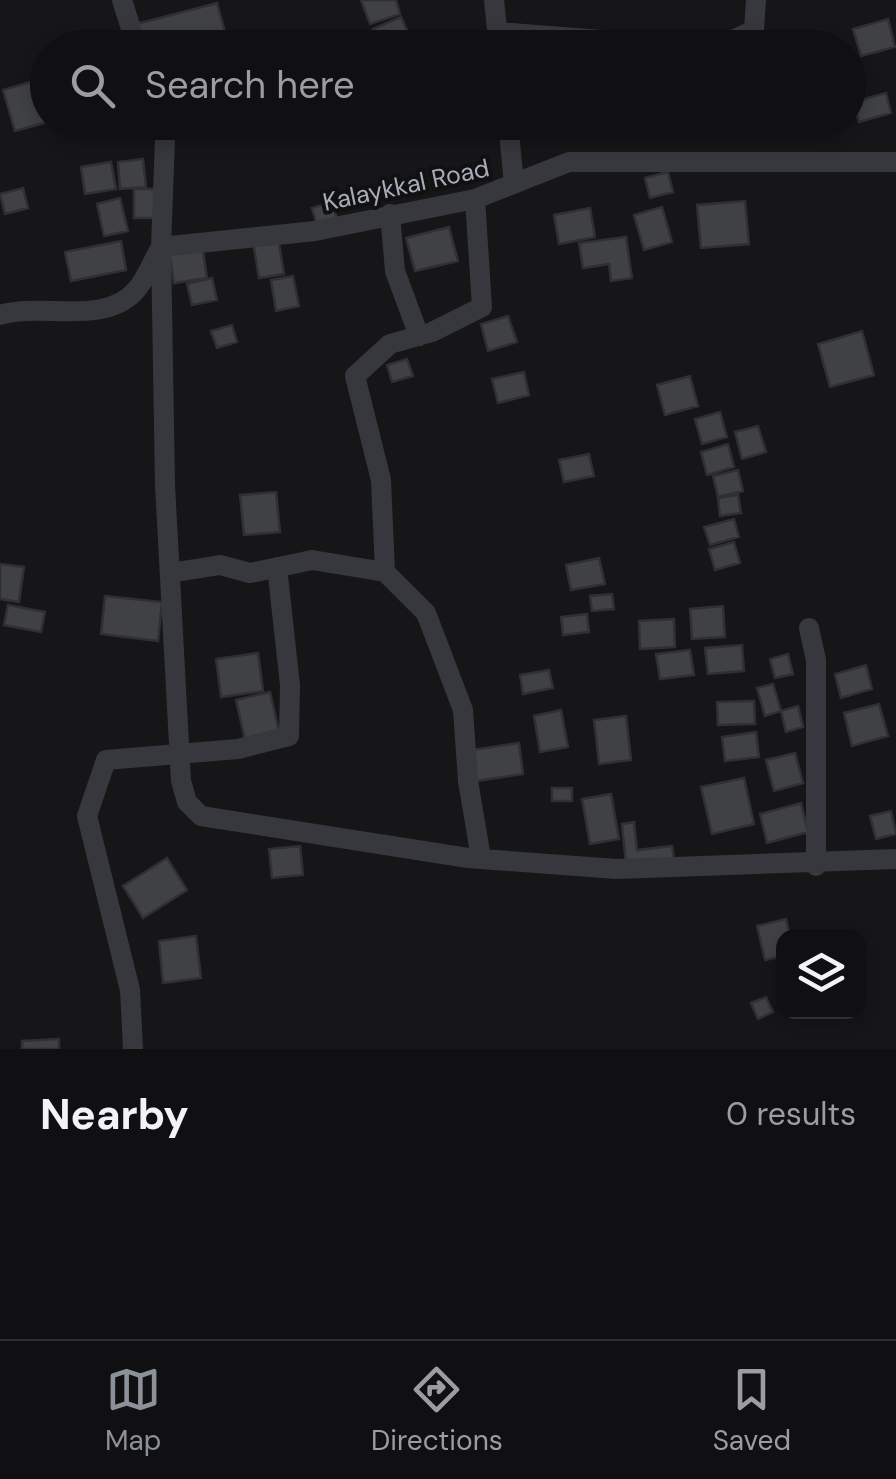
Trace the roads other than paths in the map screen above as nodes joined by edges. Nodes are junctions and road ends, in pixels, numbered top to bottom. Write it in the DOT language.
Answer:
graph roads {
  1 [pos="122,0"];
  2 [pos="494,0"];
  3 [pos="756,0"];
  4 [pos="131,30"];
  5 [pos="497,30"];
  6 [pos="754,30"];
  7 [pos="165,140"];
  8 [pos="510,140"];
  9 [pos="896,162"];
  10 [pos="514,184"];
  11 [pos="475,199"];
  12 [pos="390,214"];
  13 [pos="160,246"];
  14 [pos="0,316"];
  15 [pos="419,336"];
  16 [pos="276,567"];
  17 [pos="384,572"];
  18 [pos="170,573"];
  19 [pos="809,628"];
  20 [pos="179,752"];
  21 [pos="481,858"];
  22 [pos="896,859"];
  23 [pos="816,866"];
  24 [pos="133,1049"];
  1 -- 4 [label="street"];
  2 -- 5 [label="street"];
  3 -- 6 [label="street"];
  7 -- 13 [label="street"];
  8 -- 10 [label="street"];
  9 -- 10 [label="street, Kalaykkal Road"];
  10 -- 11 [label="street, Kalaykkal Road"];
  11 -- 12 [label="street, Kalaykkal Road"];
  11 -- 15 [label="street"];
  12 -- 13 [label="street, Kalaykkal Road"];
  12 -- 15 [label="street"];
  13 -- 14 [label="street"];
  13 -- 18 [label="street"];
  15 -- 17 [label="street"];
  16 -- 17 [label="street"];
  16 -- 18 [label="street"];
  16 -- 20 [label="street"];
  17 -- 21 [label="street"];
  18 -- 20 [label="street"];
  19 -- 23 [label="street"];
  20 -- 21 [label="street"];
  20 -- 24 [label="street"];
  21 -- 23 [label="street"];
  22 -- 23 [label="street"];
}
